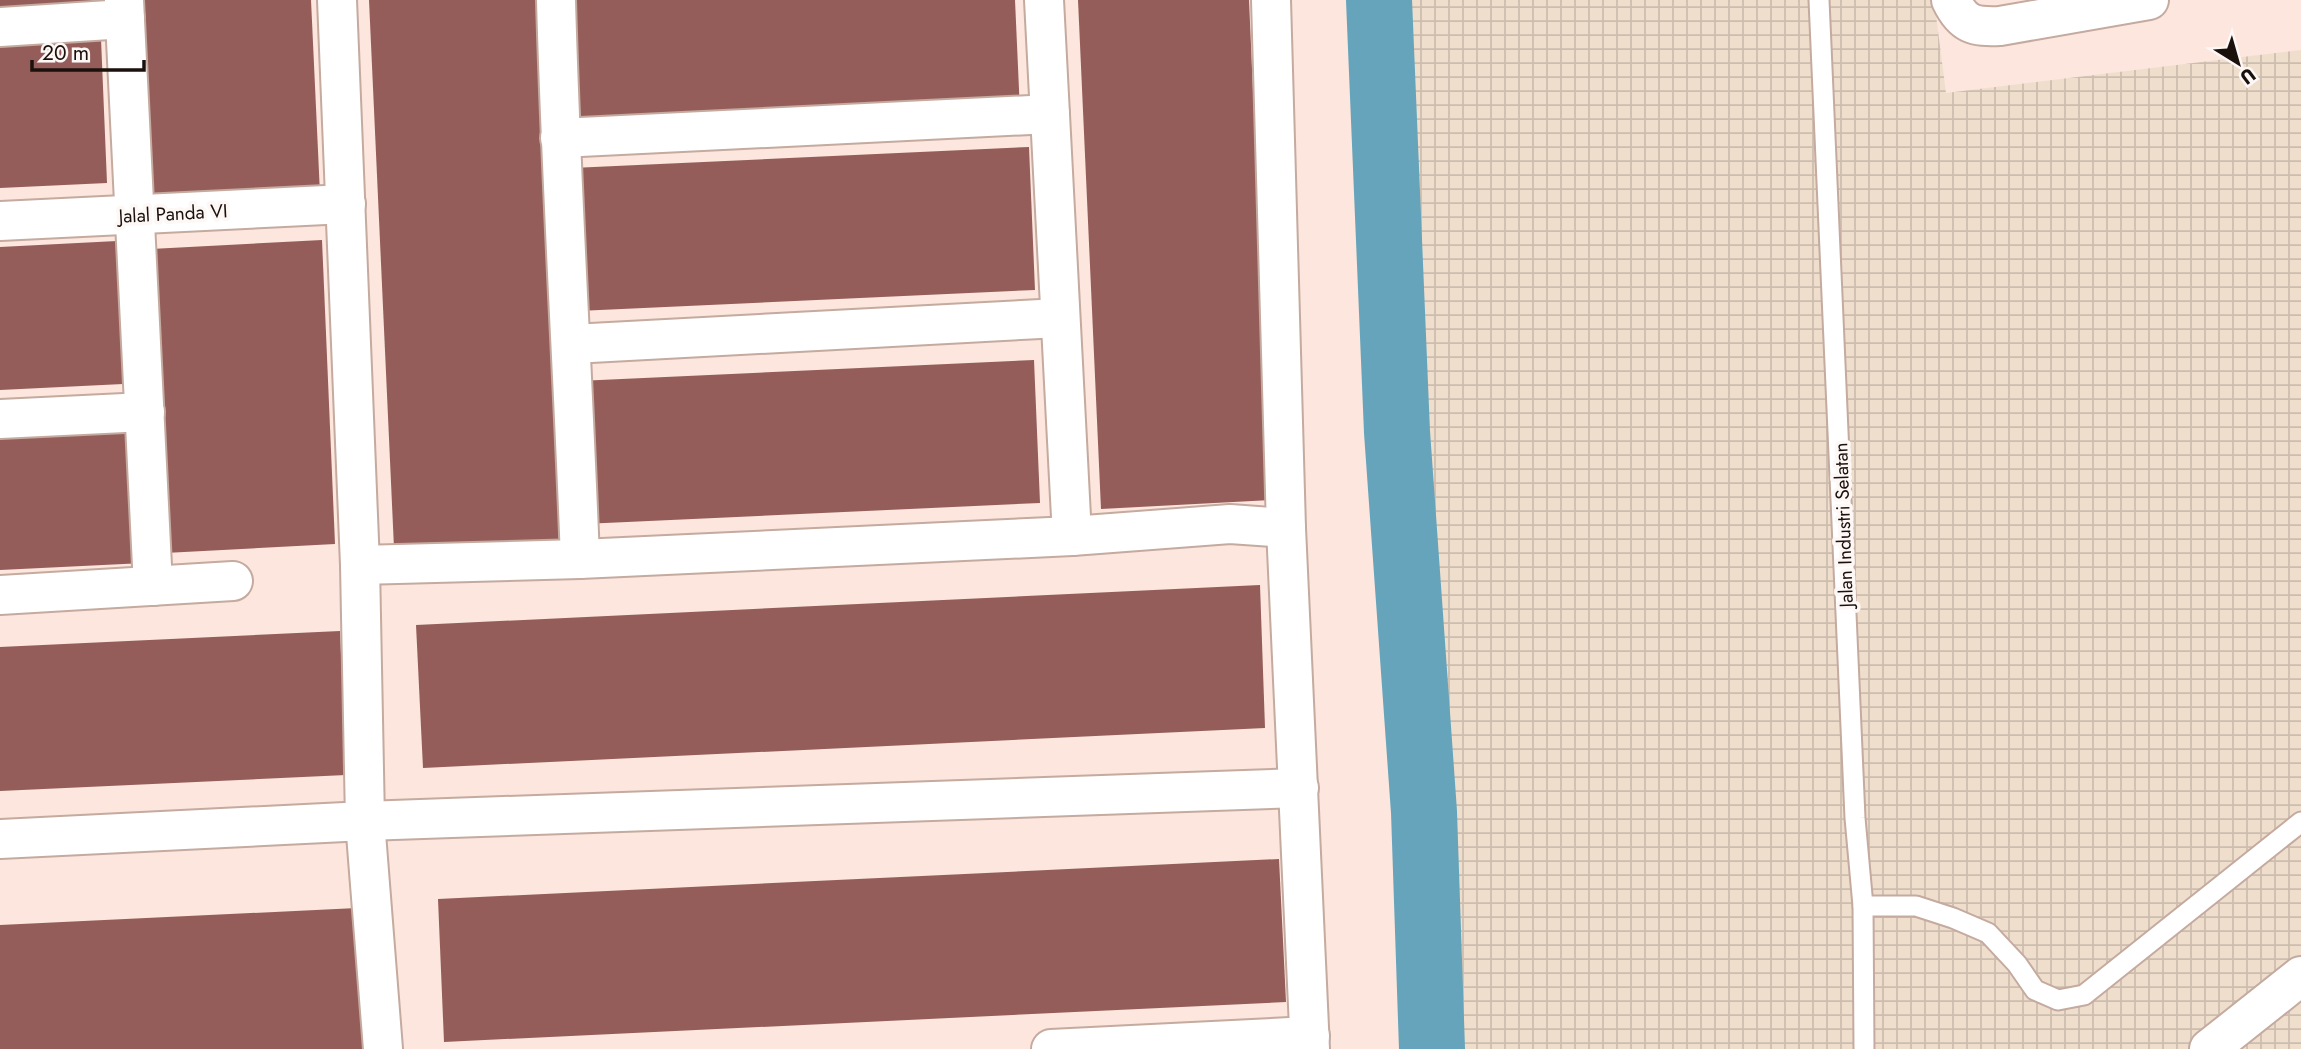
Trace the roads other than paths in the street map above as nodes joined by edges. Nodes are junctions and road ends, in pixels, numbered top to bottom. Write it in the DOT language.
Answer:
graph roads {
  1 [pos="337,0"];
  2 [pos="556,0"];
  3 [pos="1044,0"];
  4 [pos="1271,0"];
  5 [pos="1819,0"];
  6 [pos="1951,0"];
  7 [pos="2149,0"];
  8 [pos="125,10"];
  9 [pos="0,27"];
  10 [pos="1050,114"];
  11 [pos="560,138"];
  12 [pos="346,204"];
  13 [pos="135,215"];
  14 [pos="0,221"];
  15 [pos="1060,318"];
  16 [pos="572,344"];
  17 [pos="145,412"];
  18 [pos="0,419"];
  19 [pos="1286,528"];
  20 [pos="1072,536"];
  21 [pos="580,559"];
  22 [pos="360,565"];
  23 [pos="233,581"];
  24 [pos="153,586"];
  25 [pos="0,595"];
  26 [pos="1299,788"];
  27 [pos="365,821"];
  28 [pos="2301,822"];
  29 [pos="0,839"];
  30 [pos="1863,906"];
  31 [pos="2301,976"];
  32 [pos="1310,1043"];
  33 [pos="1109,1048"];
  34 [pos="383,1049"];
  35 [pos="1051,1049"];
  36 [pos="1864,1049"];
  37 [pos="2209,1049"];
  1 -- 12 [label="street"];
  2 -- 11 [label="street"];
  3 -- 10 [label="street"];
  4 -- 19 [label="street"];
  5 -- 30 [label="lane, Jalan Industri Selatan"];
  6 -- 7 [label="street"];
  8 -- 9 [label="street"];
  8 -- 13 [label="street"];
  10 -- 11 [label="street"];
  10 -- 15 [label="street"];
  11 -- 16 [label="street"];
  12 -- 13 [label="street, Jalal Panda VI"];
  12 -- 22 [label="street"];
  13 -- 14 [label="street, Jalal Panda VI"];
  13 -- 17 [label="street"];
  15 -- 16 [label="street"];
  15 -- 20 [label="street"];
  16 -- 21 [label="street"];
  17 -- 18 [label="street"];
  17 -- 24 [label="street"];
  19 -- 20 [label="street"];
  19 -- 26 [label="street"];
  20 -- 21 [label="street"];
  21 -- 22 [label="street"];
  22 -- 27 [label="street"];
  23 -- 24 [label="street"];
  24 -- 25 [label="street"];
  26 -- 27 [label="street"];
  26 -- 32 [label="street"];
  27 -- 29 [label="street"];
  27 -- 34 [label="street"];
  28 -- 30 [label="lane"];
  30 -- 36 [label="lane, Jalan Industri Selatan"];
  31 -- 37 [label="street"];
  32 -- 33 [label="street"];
  33 -- 35 [label="street"];
}
